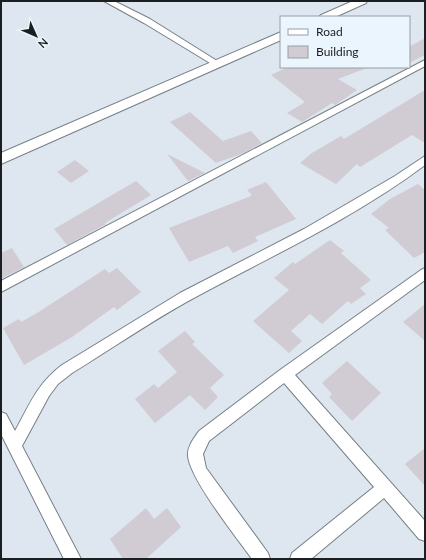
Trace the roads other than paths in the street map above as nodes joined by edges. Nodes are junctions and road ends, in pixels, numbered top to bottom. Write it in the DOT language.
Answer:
graph roads {
  1 [pos="108,1"];
  2 [pos="362,1"];
  3 [pos="327,16"];
  4 [pos="280,36"];
  5 [pos="425,63"];
  6 [pos="218,64"];
  7 [pos="1,158"];
  8 [pos="425,160"];
  9 [pos="425,273"];
  10 [pos="1,287"];
  11 [pos="285,374"];
  12 [pos="1,419"];
  13 [pos="14,445"];
  14 [pos="385,488"];
  15 [pos="425,533"];
  16 [pos="73,559"];
  17 [pos="262,559"];
  18 [pos="298,559"];
  1 -- 6 [label="street"];
  2 -- 3 [label="main road"];
  4 -- 6 [label="main road"];
  5 -- 10 [label="street"];
  6 -- 7 [label="main road"];
  8 -- 13 [label="street"];
  9 -- 11 [label="street"];
  11 -- 14 [label="street"];
  11 -- 17 [label="street"];
  12 -- 13 [label="street"];
  13 -- 16 [label="street"];
  14 -- 15 [label="street"];
  14 -- 18 [label="street"];
}
